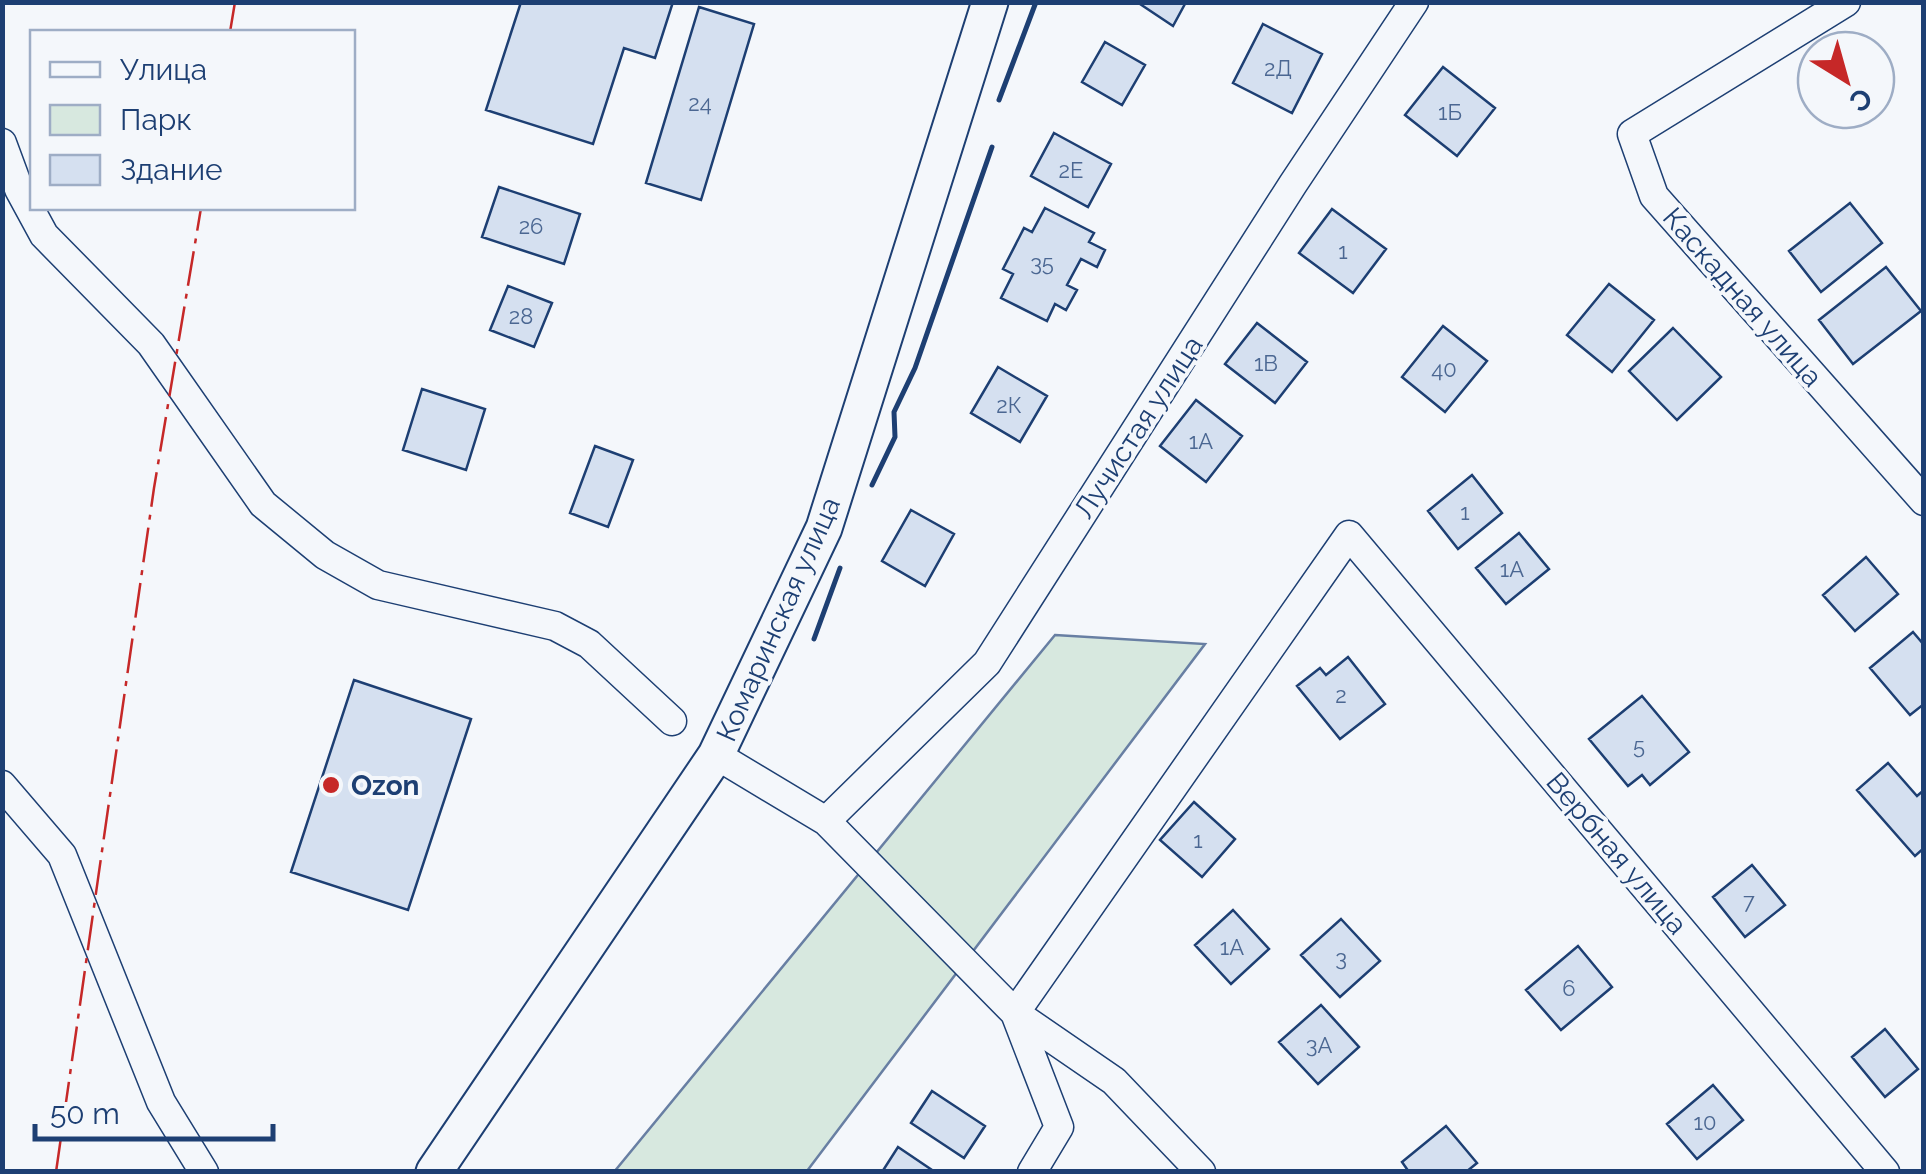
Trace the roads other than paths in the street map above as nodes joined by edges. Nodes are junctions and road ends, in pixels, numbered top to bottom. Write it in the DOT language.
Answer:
graph roads {
  1 [pos="990,2"];
  2 [pos="1414,2"];
  3 [pos="1846,2"];
  4 [pos="2,142"];
  5 [pos="30,209"];
  6 [pos="30,210"];
  7 [pos="1924,501"];
  8 [pos="672,721"];
  9 [pos="716,756"];
  10 [pos="2,785"];
  11 [pos="826,821"];
  12 [pos="1015,1013"];
  13 [pos="204,1172"];
  14 [pos="434,1172"];
  15 [pos="1032,1172"];
  16 [pos="1201,1172"];
  17 [pos="1885,1172"];
  1 -- 9 [label="street, Комаринская улица"];
  2 -- 11 [label="street, Лучистая улица"];
  3 -- 7 [label="street, Каскадная улица"];
  4 -- 5 [label="street"];
  6 -- 8 [label="street"];
  9 -- 11 [label="street"];
  9 -- 14 [label="street, Комаринская улица"];
  10 -- 13 [label="street"];
  11 -- 12 [label="street"];
  12 -- 15 [label="street"];
  12 -- 16 [label="street"];
  12 -- 17 [label="street, Вербная улица"];
}
